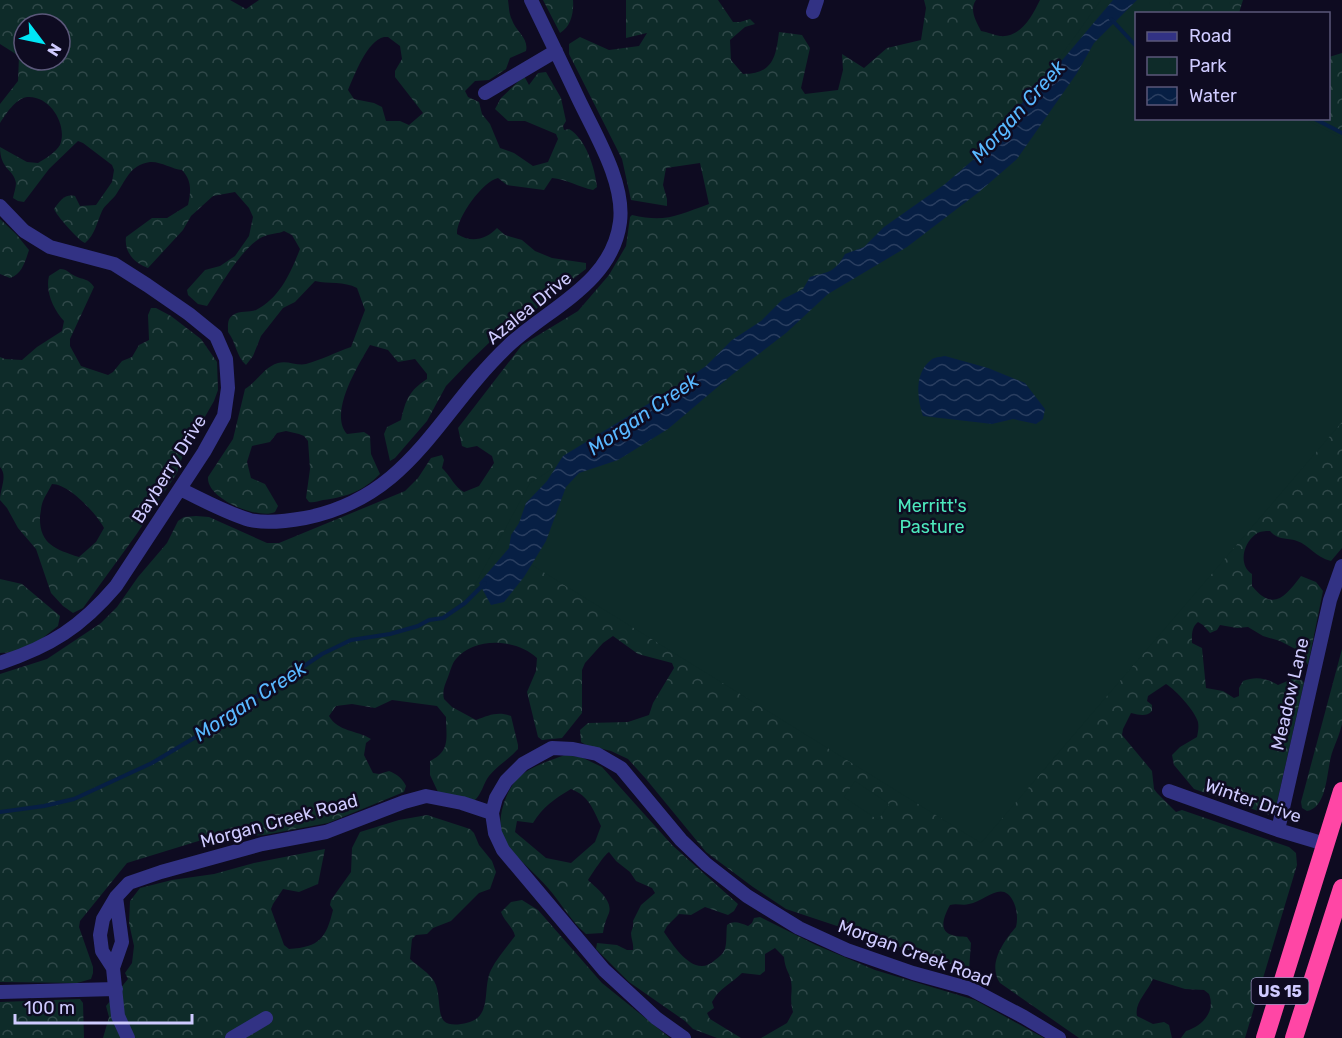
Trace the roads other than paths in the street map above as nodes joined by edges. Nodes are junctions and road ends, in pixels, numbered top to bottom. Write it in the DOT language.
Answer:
graph roads {
  1 [pos="531,0"];
  2 [pos="556,51"];
  3 [pos="485,93"];
  4 [pos="0,206"];
  5 [pos="180,489"];
  6 [pos="1342,566"];
  7 [pos="0,663"];
  8 [pos="1169,791"];
  9 [pos="1342,791"];
  10 [pos="492,813"];
  11 [pos="1278,830"];
  12 [pos="1325,844"];
  13 [pos="1342,888"];
  14 [pos="116,897"];
  15 [pos="113,968"];
  16 [pos="116,989"];
  17 [pos="0,992"];
  18 [pos="266,1018"];
  19 [pos="128,1038"];
  20 [pos="232,1038"];
  21 [pos="684,1038"];
  22 [pos="1059,1038"];
  23 [pos="1265,1038"];
  24 [pos="1294,1038"];
  1 -- 2 [label="street, Azalea Drive"];
  2 -- 3 [label="street"];
  2 -- 5 [label="street, Azalea Drive"];
  4 -- 5 [label="street, Bayberry Drive"];
  5 -- 7 [label="street, Bayberry Drive"];
  6 -- 11 [label="street, Meadow Lane"];
  8 -- 11 [label="street, Winter Drive"];
  9 -- 12 [label="highway, US 15"];
  10 -- 14 [label="street, Morgan Creek Road"];
  10 -- 21 [label="street"];
  10 -- 22 [label="street, Morgan Creek Road"];
  11 -- 12 [label="street, Winter Drive"];
  12 -- 23 [label="highway, US 15"];
  13 -- 24 [label="highway, US 15"];
  14 -- 15 [label="street, Morgan Creek Road"];
  14 -- 15 [label="street, Morgan Creek Road"];
  15 -- 16 [label="street, Morgan Creek Road"];
  16 -- 17 [label="street"];
  16 -- 19 [label="street, Morgan Creek Road"];
  18 -- 20 [label="street"];
}
